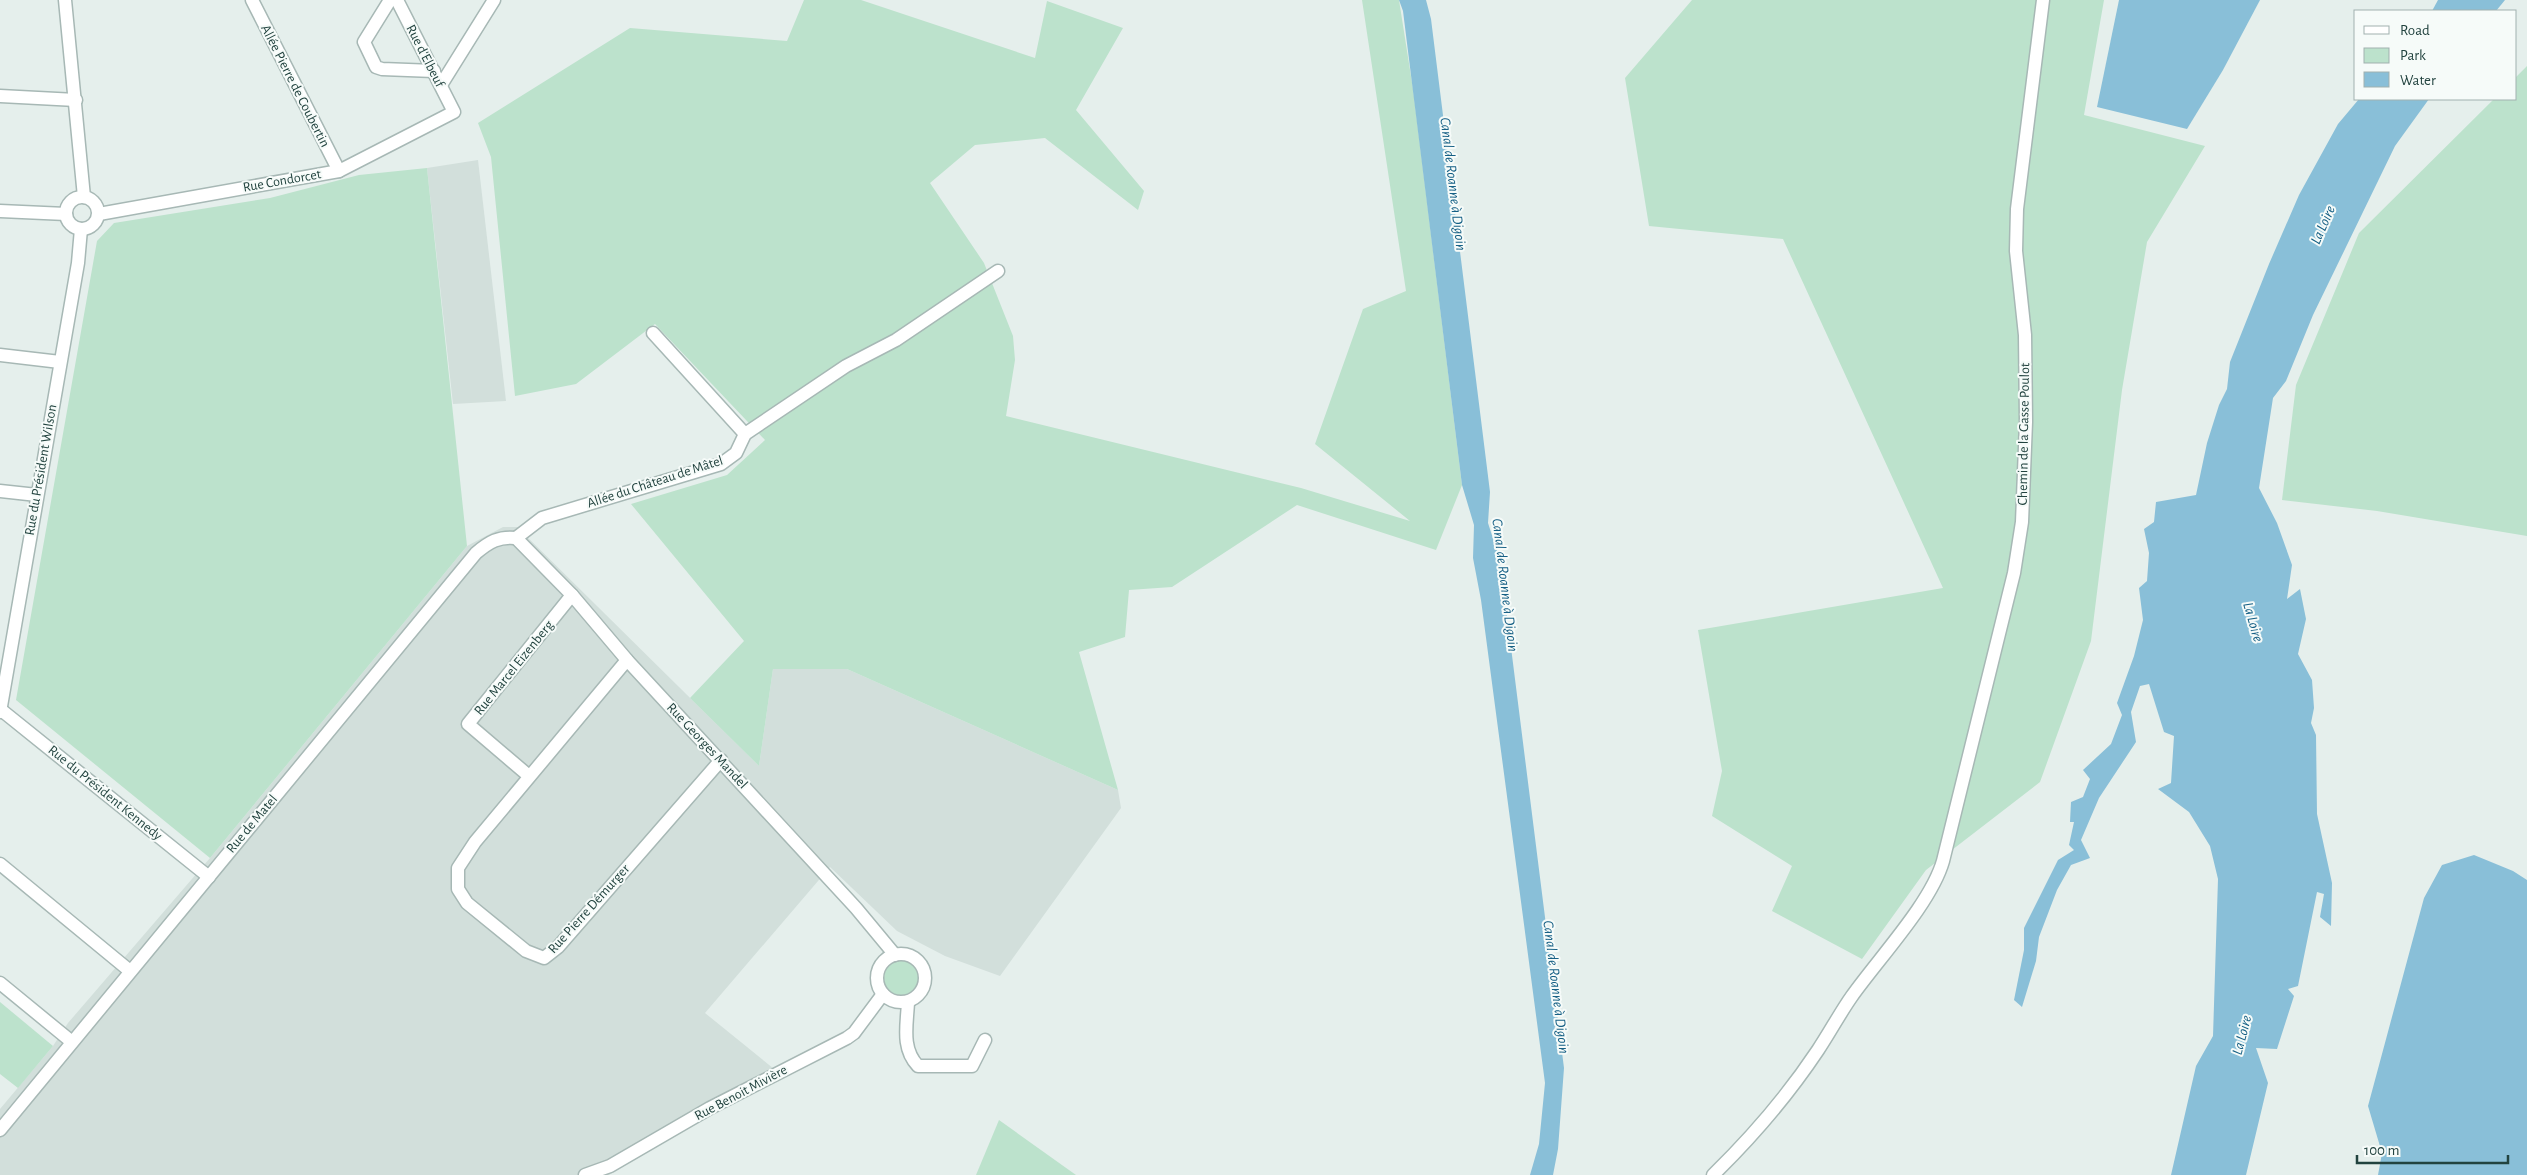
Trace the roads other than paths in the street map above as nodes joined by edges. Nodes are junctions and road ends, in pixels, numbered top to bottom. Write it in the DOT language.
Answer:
graph roads {
  1 [pos="65,0"];
  2 [pos="252,0"];
  3 [pos="390,0"];
  4 [pos="396,0"];
  5 [pos="494,0"];
  6 [pos="2043,0"];
  7 [pos="434,71"];
  8 [pos="440,85"];
  9 [pos="0,96"];
  10 [pos="76,100"];
  11 [pos="454,112"];
  12 [pos="339,171"];
  13 [pos="84,196"];
  14 [pos="0,212"];
  15 [pos="66,214"];
  16 [pos="99,214"];
  17 [pos="81,229"];
  18 [pos="998,271"];
  19 [pos="653,333"];
  20 [pos="0,355"];
  21 [pos="60,362"];
  22 [pos="745,434"];
  23 [pos="0,491"];
  24 [pos="36,495"];
  25 [pos="516,538"];
  26 [pos="572,595"];
  27 [pos="627,660"];
  28 [pos="0,710"];
  29 [pos="721,760"];
  30 [pos="530,776"];
  31 [pos="0,864"];
  32 [pos="209,877"];
  33 [pos="895,955"];
  34 [pos="130,971"];
  35 [pos="0,983"];
  36 [pos="883,994"];
  37 [pos="908,1002"];
  38 [pos="985,1040"];
  39 [pos="72,1042"];
  40 [pos="0,1130"];
  41 [pos="585,1175"];
  42 [pos="1713,1175"];
  1 -- 10 [label="street"];
  2 -- 12 [label="street, Allée Pierre de Coubertin"];
  3 -- 7 [label="street"];
  4 -- 7 [label="street, Rue d'Elbeuf"];
  5 -- 8 [label="street"];
  6 -- 42 [label="street, Chemin de la Gasse Poulot"];
  7 -- 8 [label="street, Rue d'Elbeuf"];
  8 -- 11 [label="street, Rue d'Elbeuf"];
  9 -- 10 [label="street"];
  10 -- 13 [label="street"];
  11 -- 12 [label="street, Rue Condorcet"];
  12 -- 16 [label="street, Rue Condorcet"];
  13 -- 15 [label="street"];
  13 -- 16 [label="street"];
  14 -- 15 [label="street"];
  15 -- 17 [label="street"];
  16 -- 17 [label="street"];
  17 -- 21 [label="street, Rue du Président Wilson"];
  18 -- 22 [label="street, Allée du Château de Mâtel"];
  19 -- 22 [label="street"];
  20 -- 21 [label="street"];
  21 -- 24 [label="street, Rue du Président Wilson"];
  22 -- 25 [label="street, Allée du Château de Mâtel"];
  23 -- 24 [label="street"];
  24 -- 28 [label="street, Rue du Président Wilson"];
  25 -- 26 [label="street, Rue Georges Mandel"];
  25 -- 32 [label="street, Rue de Matel"];
  26 -- 27 [label="street, Rue Georges Mandel"];
  26 -- 30 [label="street, Rue Marcel Eizenberg"];
  27 -- 29 [label="street, Rue Georges Mandel"];
  27 -- 30 [label="street, Rue Pierre Démurger"];
  28 -- 32 [label="street, Rue du Président Kennedy"];
  29 -- 30 [label="street, Rue Pierre Démurger"];
  29 -- 33 [label="street, Rue Georges Mandel"];
  31 -- 34 [label="street"];
  32 -- 34 [label="street, Rue de Matel"];
  33 -- 36 [label="street"];
  33 -- 37 [label="street"];
  34 -- 39 [label="street, Rue de Matel"];
  35 -- 39 [label="street"];
  36 -- 37 [label="street"];
  36 -- 41 [label="street, Rue Benoit Mivière"];
  37 -- 38 [label="street"];
  39 -- 40 [label="street, Rue de Matel"];
}
